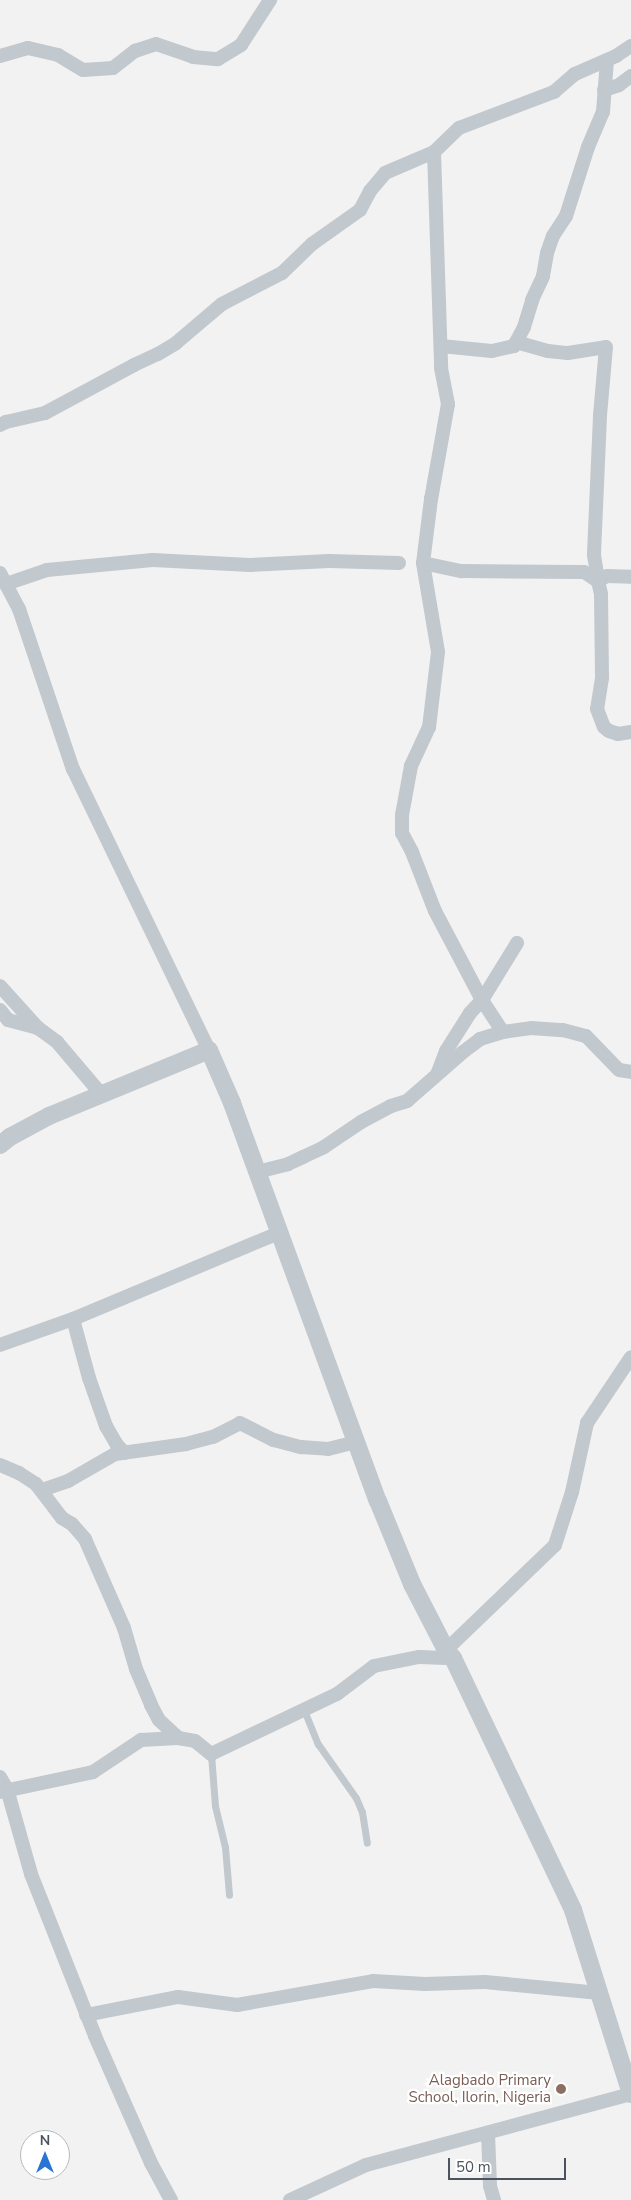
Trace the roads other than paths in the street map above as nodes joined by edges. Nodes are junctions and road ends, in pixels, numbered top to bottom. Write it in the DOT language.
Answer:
graph roads {
  1 [pos="270,0"];
  2 [pos="631,46"];
  3 [pos="0,56"];
  4 [pos="607,60"];
  5 [pos="631,76"];
  6 [pos="604,90"];
  7 [pos="434,152"];
  8 [pos="516,342"];
  9 [pos="441,346"];
  10 [pos="0,425"];
  11 [pos="399,563"];
  12 [pos="423,563"];
  13 [pos="631,577"];
  14 [pos="3,578"];
  15 [pos="598,581"];
  16 [pos="631,732"];
  17 [pos="516,943"];
  18 [pos="0,986"];
  19 [pos="482,1000"];
  20 [pos="0,1010"];
  21 [pos="38,1028"];
  22 [pos="503,1032"];
  23 [pos="209,1050"];
  24 [pos="631,1072"];
  25 [pos="437,1076"];
  26 [pos="102,1095"];
  27 [pos="0,1145"];
  28 [pos="256,1172"];
  29 [pos="279,1233"];
  30 [pos="73,1319"];
  31 [pos="0,1345"];
  32 [pos="631,1357"];
  33 [pos="357,1442"];
  34 [pos="125,1453"];
  35 [pos="0,1465"];
  36 [pos="42,1490"];
  37 [pos="450,1654"];
  38 [pos="304,1710"];
  39 [pos="178,1738"];
  40 [pos="211,1754"];
  41 [pos="2,1786"];
  42 [pos="366,1843"];
  43 [pos="229,1895"];
  44 [pos="599,1993"];
  45 [pos="86,2015"];
  46 [pos="631,2094"];
  47 [pos="488,2133"];
  48 [pos="171,2200"];
  49 [pos="290,2200"];
  50 [pos="494,2200"];
  1 -- 3 [label="street"];
  2 -- 4 [label="street"];
  4 -- 6 [label="street"];
  4 -- 7 [label="street"];
  5 -- 6 [label="street"];
  6 -- 8 [label="street"];
  7 -- 9 [label="street"];
  7 -- 10 [label="street"];
  8 -- 9 [label="street"];
  8 -- 15 [label="street"];
  9 -- 12 [label="street"];
  11 -- 14 [label="street"];
  12 -- 15 [label="street"];
  12 -- 19 [label="street"];
  13 -- 15 [label="street"];
  14 -- 23 [label="street"];
  15 -- 16 [label="street"];
  17 -- 19 [label="street"];
  18 -- 21 [label="street"];
  19 -- 22 [label="street"];
  19 -- 25 [label="street"];
  20 -- 21 [label="street"];
  21 -- 26 [label="street"];
  22 -- 24 [label="street"];
  22 -- 25 [label="street"];
  23 -- 26 [label="street"];
  23 -- 28 [label="street"];
  25 -- 28 [label="street"];
  26 -- 27 [label="street"];
  28 -- 29 [label="street"];
  29 -- 30 [label="street"];
  29 -- 33 [label="street"];
  30 -- 31 [label="street"];
  30 -- 34 [label="street"];
  32 -- 37 [label="street"];
  33 -- 34 [label="street"];
  33 -- 37 [label="street"];
  34 -- 36 [label="street"];
  35 -- 36 [label="street"];
  36 -- 39 [label="street"];
  37 -- 38 [label="street"];
  37 -- 44 [label="street"];
  38 -- 40 [label="street"];
  38 -- 42 [label="lane"];
  39 -- 40 [label="street"];
  39 -- 41 [label="street"];
  40 -- 43 [label="lane"];
  41 -- 45 [label="street"];
  44 -- 45 [label="street"];
  44 -- 46 [label="street"];
  45 -- 48 [label="street"];
  46 -- 47 [label="street"];
  47 -- 49 [label="street"];
  47 -- 50 [label="street"];
}
